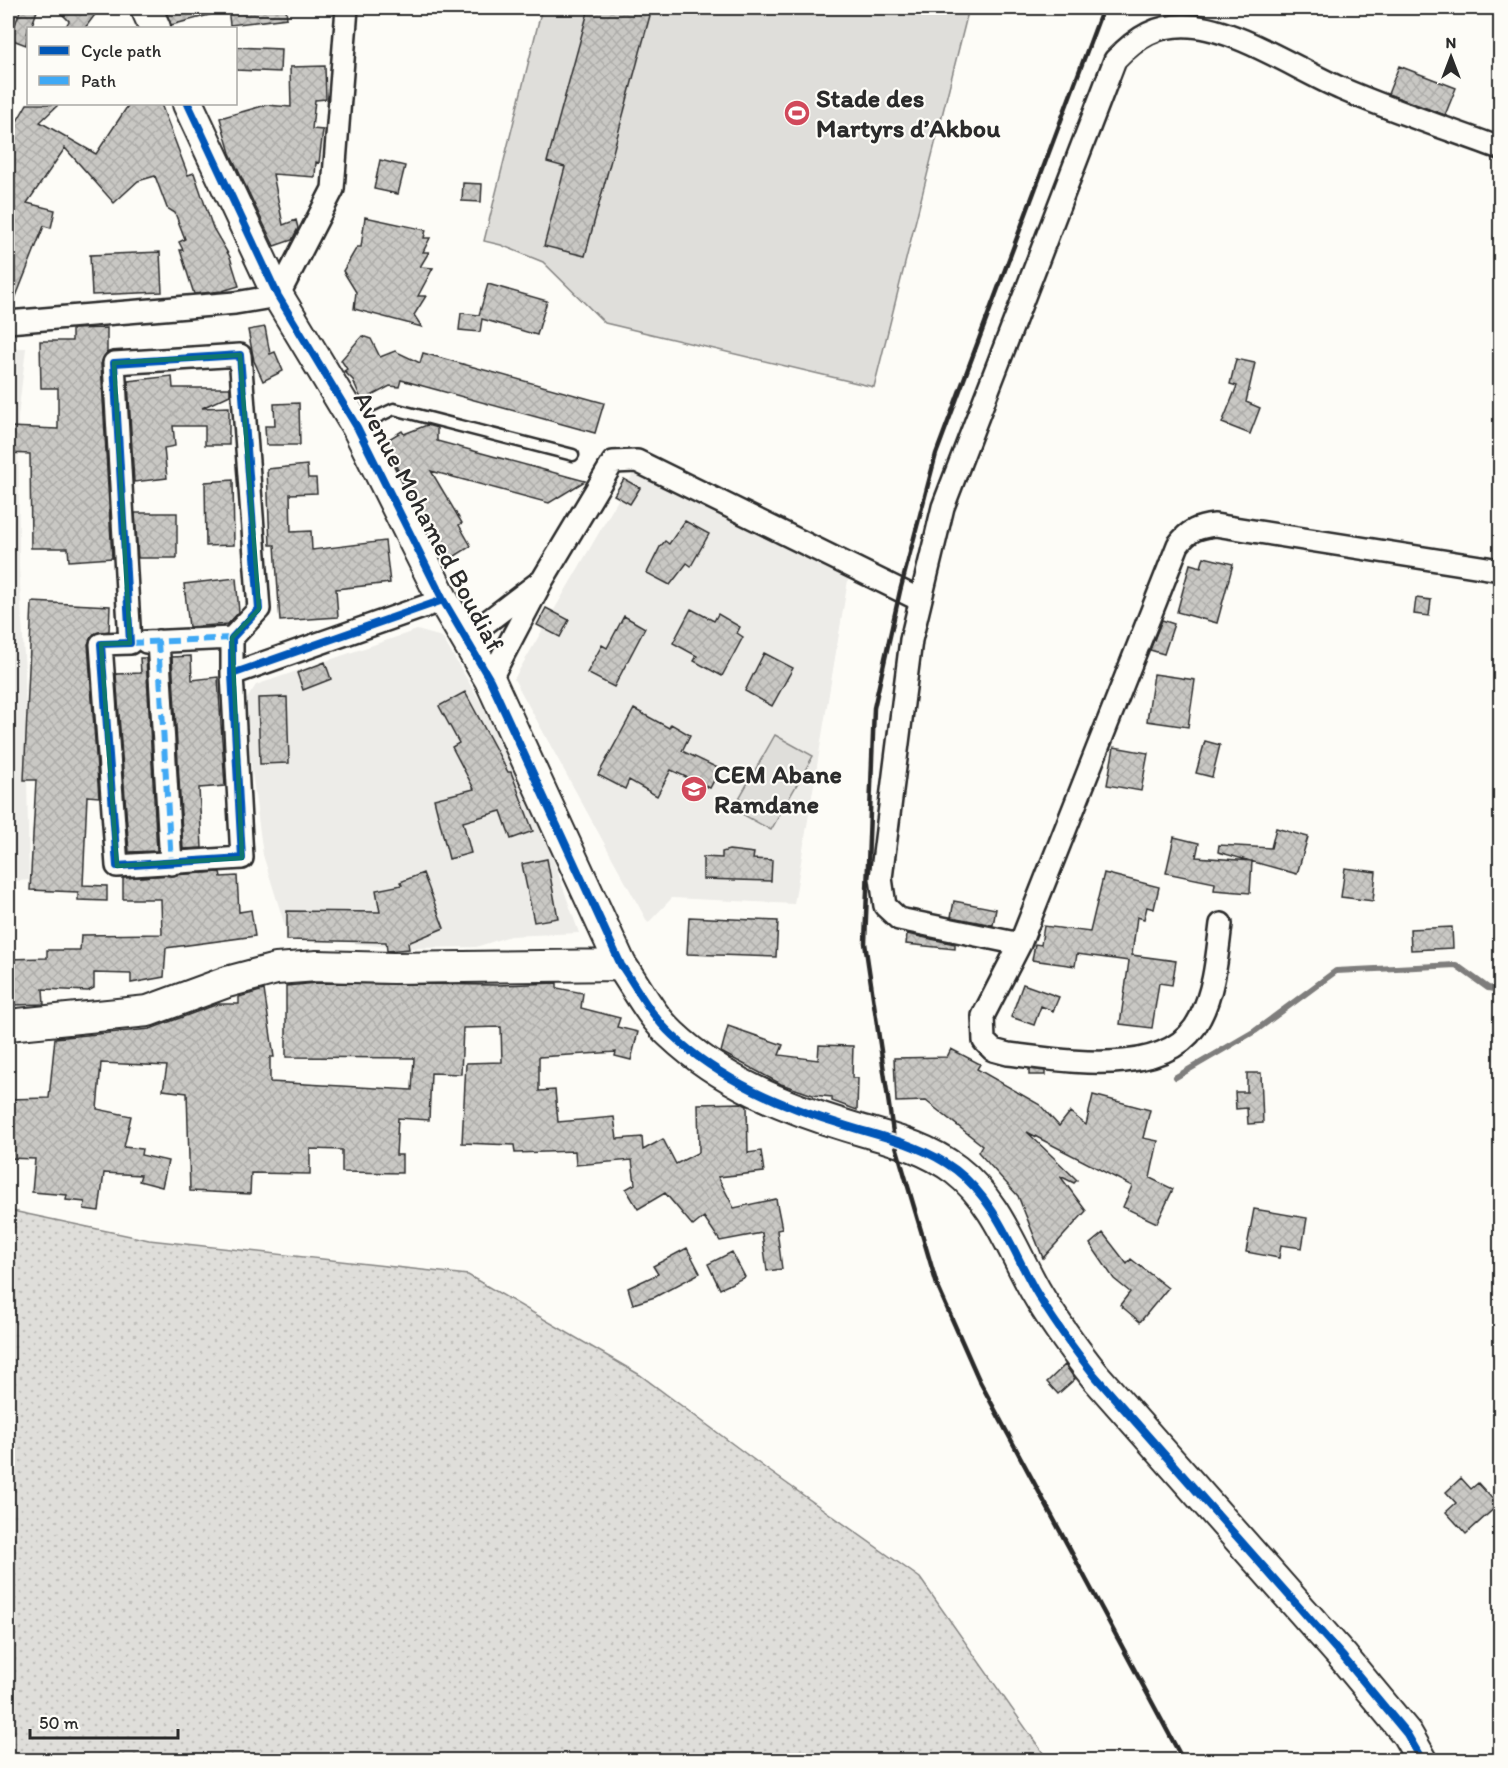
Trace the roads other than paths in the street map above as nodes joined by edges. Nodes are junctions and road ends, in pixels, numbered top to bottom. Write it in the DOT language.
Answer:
graph roads {
  1 [pos="146,8"];
  2 [pos="347,8"];
  3 [pos="155,27"];
  4 [pos="188,105"];
  5 [pos="1500,148"];
  6 [pos="278,297"];
  7 [pos="8,322"];
  8 [pos="357,427"];
  9 [pos="573,455"];
  10 [pos="1500,570"];
  11 [pos="543,579"];
  12 [pos="443,600"];
  13 [pos="920,600"];
  14 [pos="232,638"];
  15 [pos="466,638"];
  16 [pos="158,641"];
  17 [pos="130,643"];
  18 [pos="232,674"];
  19 [pos="490,680"];
  20 [pos="171,864"];
  21 [pos="1221,924"];
  22 [pos="1020,944"];
  23 [pos="621,965"];
  24 [pos="8,1025"];
  25 [pos="1422,1761"];
  1 -- 3 [label="street"];
  2 -- 6 [label="street"];
  4 -- 6 [label="street, Avenue Mohamed Boudiaf"];
  5 -- 13 [label="street"];
  6 -- 7 [label="street"];
  6 -- 8 [label="street, Avenue Mohamed Boudiaf"];
  8 -- 9 [label="lane"];
  8 -- 12 [label="street, Avenue Mohamed Boudiaf"];
  10 -- 22 [label="street"];
  11 -- 13 [label="street"];
  11 -- 15 [label="street"];
  11 -- 19 [label="street"];
  12 -- 15 [label="street, Avenue Mohamed Boudiaf"];
  12 -- 18 [label="street"];
  13 -- 22 [label="street"];
  14 -- 16 [label="street"];
  14 -- 17 [label="street"];
  14 -- 18 [label="street"];
  15 -- 19 [label="street, Avenue Mohamed Boudiaf"];
  16 -- 17 [label="street"];
  16 -- 20 [label="street"];
  17 -- 20 [label="street"];
  18 -- 20 [label="street"];
  19 -- 23 [label="street, Avenue Mohamed Boudiaf"];
  21 -- 22 [label="street"];
  23 -- 24 [label="street"];
  23 -- 25 [label="street, Avenue Mohamed Boudiaf"];
}
